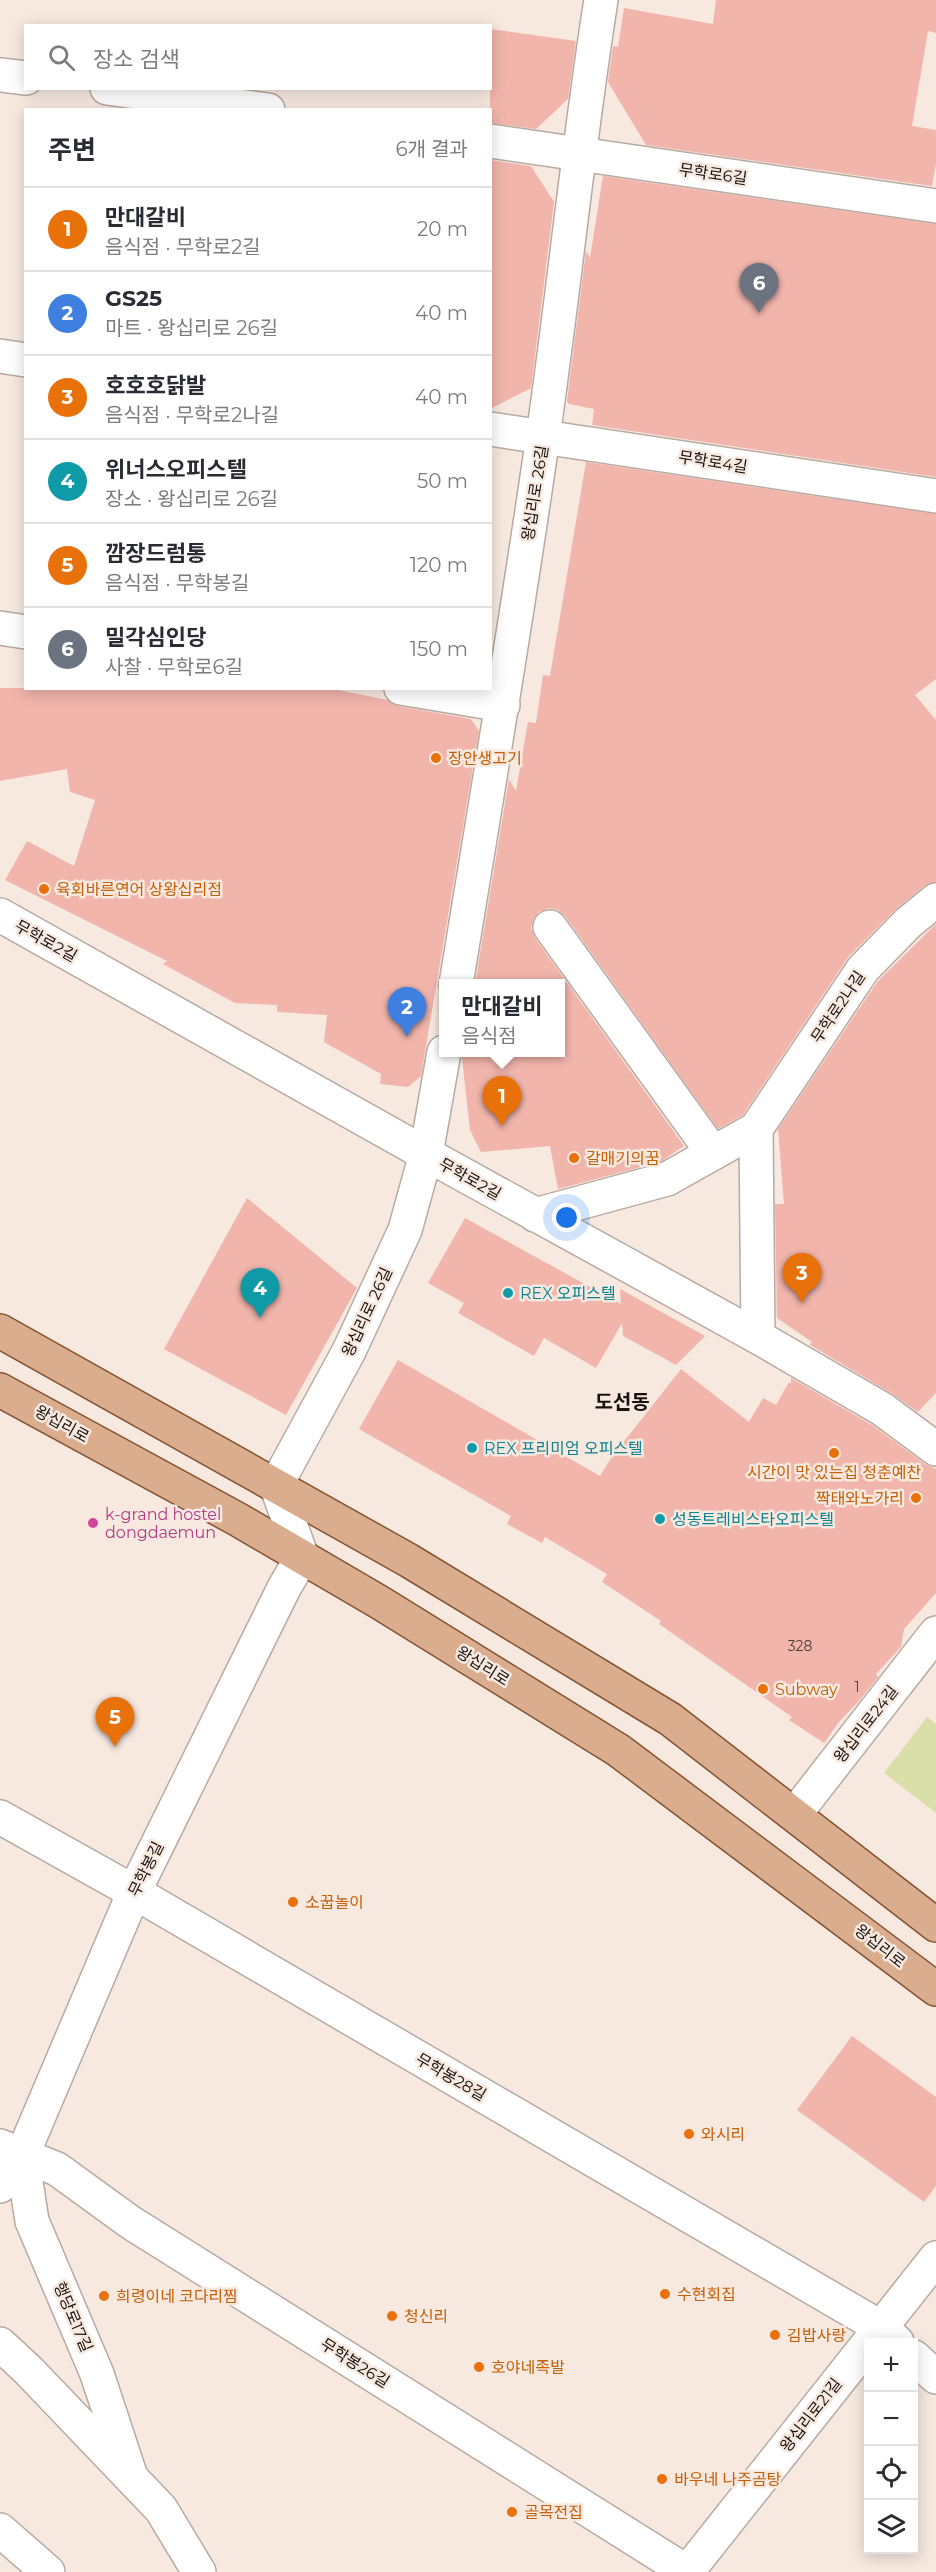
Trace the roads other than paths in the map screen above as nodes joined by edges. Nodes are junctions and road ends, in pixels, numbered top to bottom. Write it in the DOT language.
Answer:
graph roads {
  1 [pos="601,0"];
  2 [pos="0,75"];
  3 [pos="24,78"];
  4 [pos="122,90"];
  5 [pos="253,108"];
  6 [pos="492,141"];
  7 [pos="580,155"];
  8 [pos="936,206"];
  9 [pos="0,356"];
  10 [pos="24,360"];
  11 [pos="492,429"];
  12 [pos="543,436"];
  13 [pos="936,496"];
  14 [pos="0,628"];
  15 [pos="24,632"];
  16 [pos="413,690"];
  17 [pos="503,705"];
  18 [pos="936,900"];
  19 [pos="0,915"];
  20 [pos="550,927"];
  21 [pos="457,979"];
  22 [pos="443,1057"];
  23 [pos="756,1129"];
  24 [pos="713,1153"];
  25 [pos="426,1154"];
  26 [pos="535,1215"];
  27 [pos="0,1331"];
  28 [pos="758,1337"];
  29 [pos="0,1390"];
  30 [pos="936,1449"];
  31 [pos="276,1485"];
  32 [pos="302,1557"];
  33 [pos="936,1634"];
  34 [pos="795,1814"];
  35 [pos="0,1817"];
  36 [pos="134,1892"];
  37 [pos="936,1924"];
  38 [pos="936,1989"];
  39 [pos="11,2151"];
  40 [pos="0,2186"];
  41 [pos="936,2258"];
  42 [pos="889,2335"];
  43 [pos="0,2344"];
  44 [pos="918,2361"];
  45 [pos="936,2377"];
  46 [pos="131,2478"];
  47 [pos="0,2530"];
  48 [pos="48,2572"];
  49 [pos="199,2572"];
  50 [pos="687,2572"];
  1 -- 7 [label="street, 왕십리로 26길"];
  2 -- 3 [label="street"];
  4 -- 5 [label="street"];
  6 -- 7 [label="street, 무학로6길"];
  7 -- 8 [label="street, 무학로6길"];
  7 -- 12 [label="street, 왕십리로 26길"];
  9 -- 10 [label="street"];
  11 -- 12 [label="street, 무학로4길"];
  12 -- 13 [label="street, 무학로4길"];
  12 -- 17 [label="street, 왕십리로 26길"];
  14 -- 15 [label="street"];
  16 -- 17 [label="street"];
  17 -- 21 [label="street, 왕십리로 26길"];
  18 -- 23 [label="street, 무학로2나길"];
  19 -- 25 [label="street, 무학로2길"];
  20 -- 24 [label="street"];
  22 -- 25 [label="street, 왕십리로 26길"];
  23 -- 24 [label="street, 무학로2나길"];
  23 -- 28 [label="street"];
  24 -- 26 [label="street, 무학로2나길"];
  25 -- 26 [label="street, 무학로2길"];
  25 -- 31 [label="street, 왕십리로 26길"];
  26 -- 28 [label="street, 무학로2길"];
  27 -- 31 [label="main road"];
  28 -- 30 [label="street, 무학로2길"];
  29 -- 32 [label="main road, 왕십리로"];
  31 -- 32 [label="street"];
  31 -- 34 [label="main road"];
  32 -- 36 [label="street, 무학봉길"];
  32 -- 38 [label="main road, 왕십리로"];
  33 -- 34 [label="street, 왕십리로24길"];
  34 -- 37 [label="main road"];
  35 -- 36 [label="street, 무학봉28길"];
  36 -- 39 [label="street, 무학봉길"];
  36 -- 42 [label="street, 무학봉28길"];
  39 -- 40 [label="street, 무학봉길"];
  39 -- 46 [label="street, 행당로17길"];
  39 -- 50 [label="street, 무학봉26길"];
  41 -- 42 [label="street, 왕십리로21길"];
  42 -- 50 [label="street, 왕십리로21길"];
  43 -- 46 [label="street, 행당로17길"];
  44 -- 45 [label="street"];
  46 -- 49 [label="street, 행당로17길"];
  47 -- 48 [label="street"];
}
